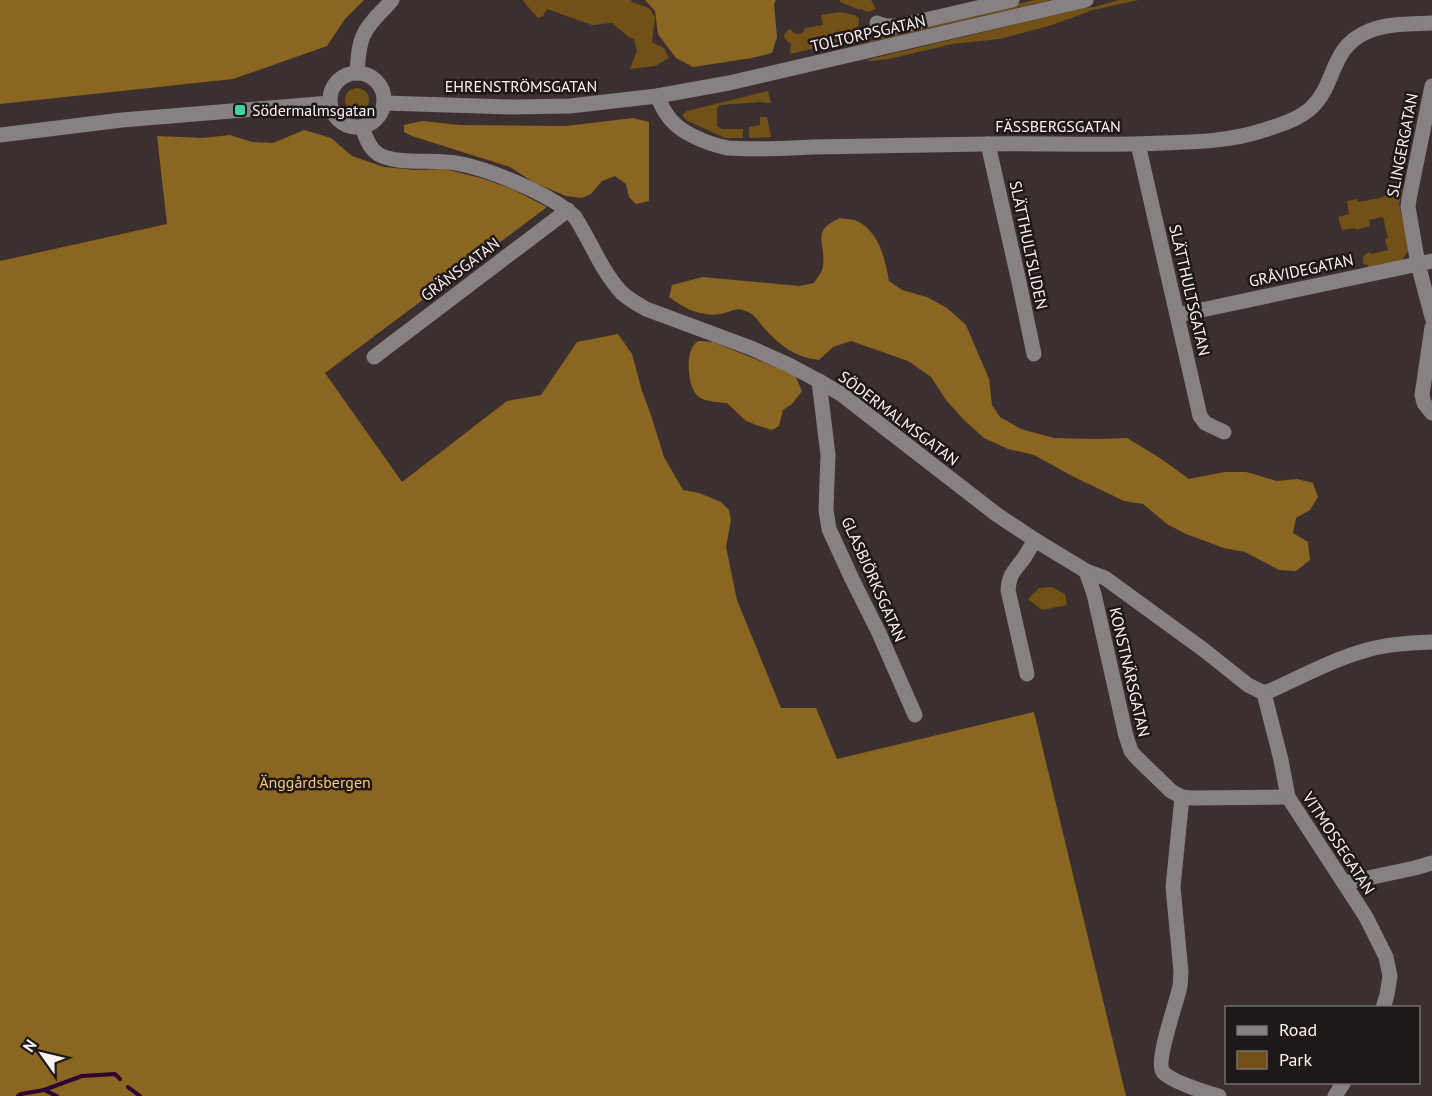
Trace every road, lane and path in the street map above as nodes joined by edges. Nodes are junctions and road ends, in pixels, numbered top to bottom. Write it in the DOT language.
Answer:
graph roads {
  1 [pos="392,0"];
  2 [pos="1012,0"];
  3 [pos="1086,0"];
  4 [pos="877,23"];
  5 [pos="1432,23"];
  6 [pos="357,73"];
  7 [pos="729,84"];
  8 [pos="1432,86"];
  9 [pos="657,96"];
  10 [pos="330,103"];
  11 [pos="384,103"];
  12 [pos="362,127"];
  13 [pos="0,135"];
  14 [pos="988,144"];
  15 [pos="1138,144"];
  16 [pos="568,210"];
  17 [pos="1425,262"];
  18 [pos="1178,315"];
  19 [pos="1432,317"];
  20 [pos="1432,327"];
  21 [pos="1034,354"];
  22 [pos="374,357"];
  23 [pos="819,381"];
  24 [pos="1432,413"];
  25 [pos="1224,432"];
  26 [pos="1035,540"];
  27 [pos="1086,571"];
  28 [pos="1432,642"];
  29 [pos="1027,674"];
  30 [pos="1264,693"];
  31 [pos="915,715"];
  32 [pos="1182,797"];
  33 [pos="1288,797"];
  34 [pos="1432,863"];
  35 [pos="1344,883"];
  36 [pos="1384,1006"];
  37 [pos="1219,1096"];
  1 -- 6 [label="street"];
  2 -- 4 [label="street, TOLTORPSGATAN"];
  3 -- 7 [label="street, TOLTORPSGATAN"];
  5 -- 15 [label="street, FÄSSBERGSGATAN"];
  6 -- 10 [label="street"];
  6 -- 11 [label="street"];
  7 -- 9 [label="street, EHRENSTRÖMSGATAN"];
  8 -- 17 [label="street, SLINGERGATAN"];
  9 -- 11 [label="street, EHRENSTRÖMSGATAN"];
  9 -- 14 [label="street, FÄSSBERGSGATAN"];
  10 -- 12 [label="street"];
  10 -- 13 [label="street"];
  11 -- 12 [label="street"];
  12 -- 16 [label="street, SÖDERMALMSGATAN"];
  14 -- 15 [label="street, FÄSSBERGSGATAN"];
  14 -- 21 [label="street, SLÄTTHULTSLIDEN"];
  15 -- 18 [label="street, SLÄTTHULTSGATAN"];
  16 -- 22 [label="street, GRÄNSGATAN"];
  16 -- 23 [label="street, SÖDERMALMSGATAN"];
  17 -- 18 [label="street, GRÅVIDEGATAN"];
  17 -- 19 [label="street, SLINGERGATAN"];
  18 -- 25 [label="street, SLÄTTHULTSGATAN"];
  20 -- 24 [label="street"];
  23 -- 26 [label="street, SÖDERMALMSGATAN"];
  23 -- 31 [label="street, GLASBJÖRKSGATAN"];
  26 -- 27 [label="street, SÖDERMALMSGATAN"];
  26 -- 29 [label="street"];
  27 -- 30 [label="street, SÖDERMALMSGATAN"];
  27 -- 32 [label="street, KONSTNÄRSGATAN"];
  28 -- 30 [label="street"];
  30 -- 33 [label="street, VITMOSSEGATAN"];
  32 -- 33 [label="street"];
  32 -- 37 [label="street"];
  33 -- 35 [label="street, VITMOSSEGATAN"];
  34 -- 35 [label="street"];
  35 -- 36 [label="street, VITMOSSEGATAN"];
}
